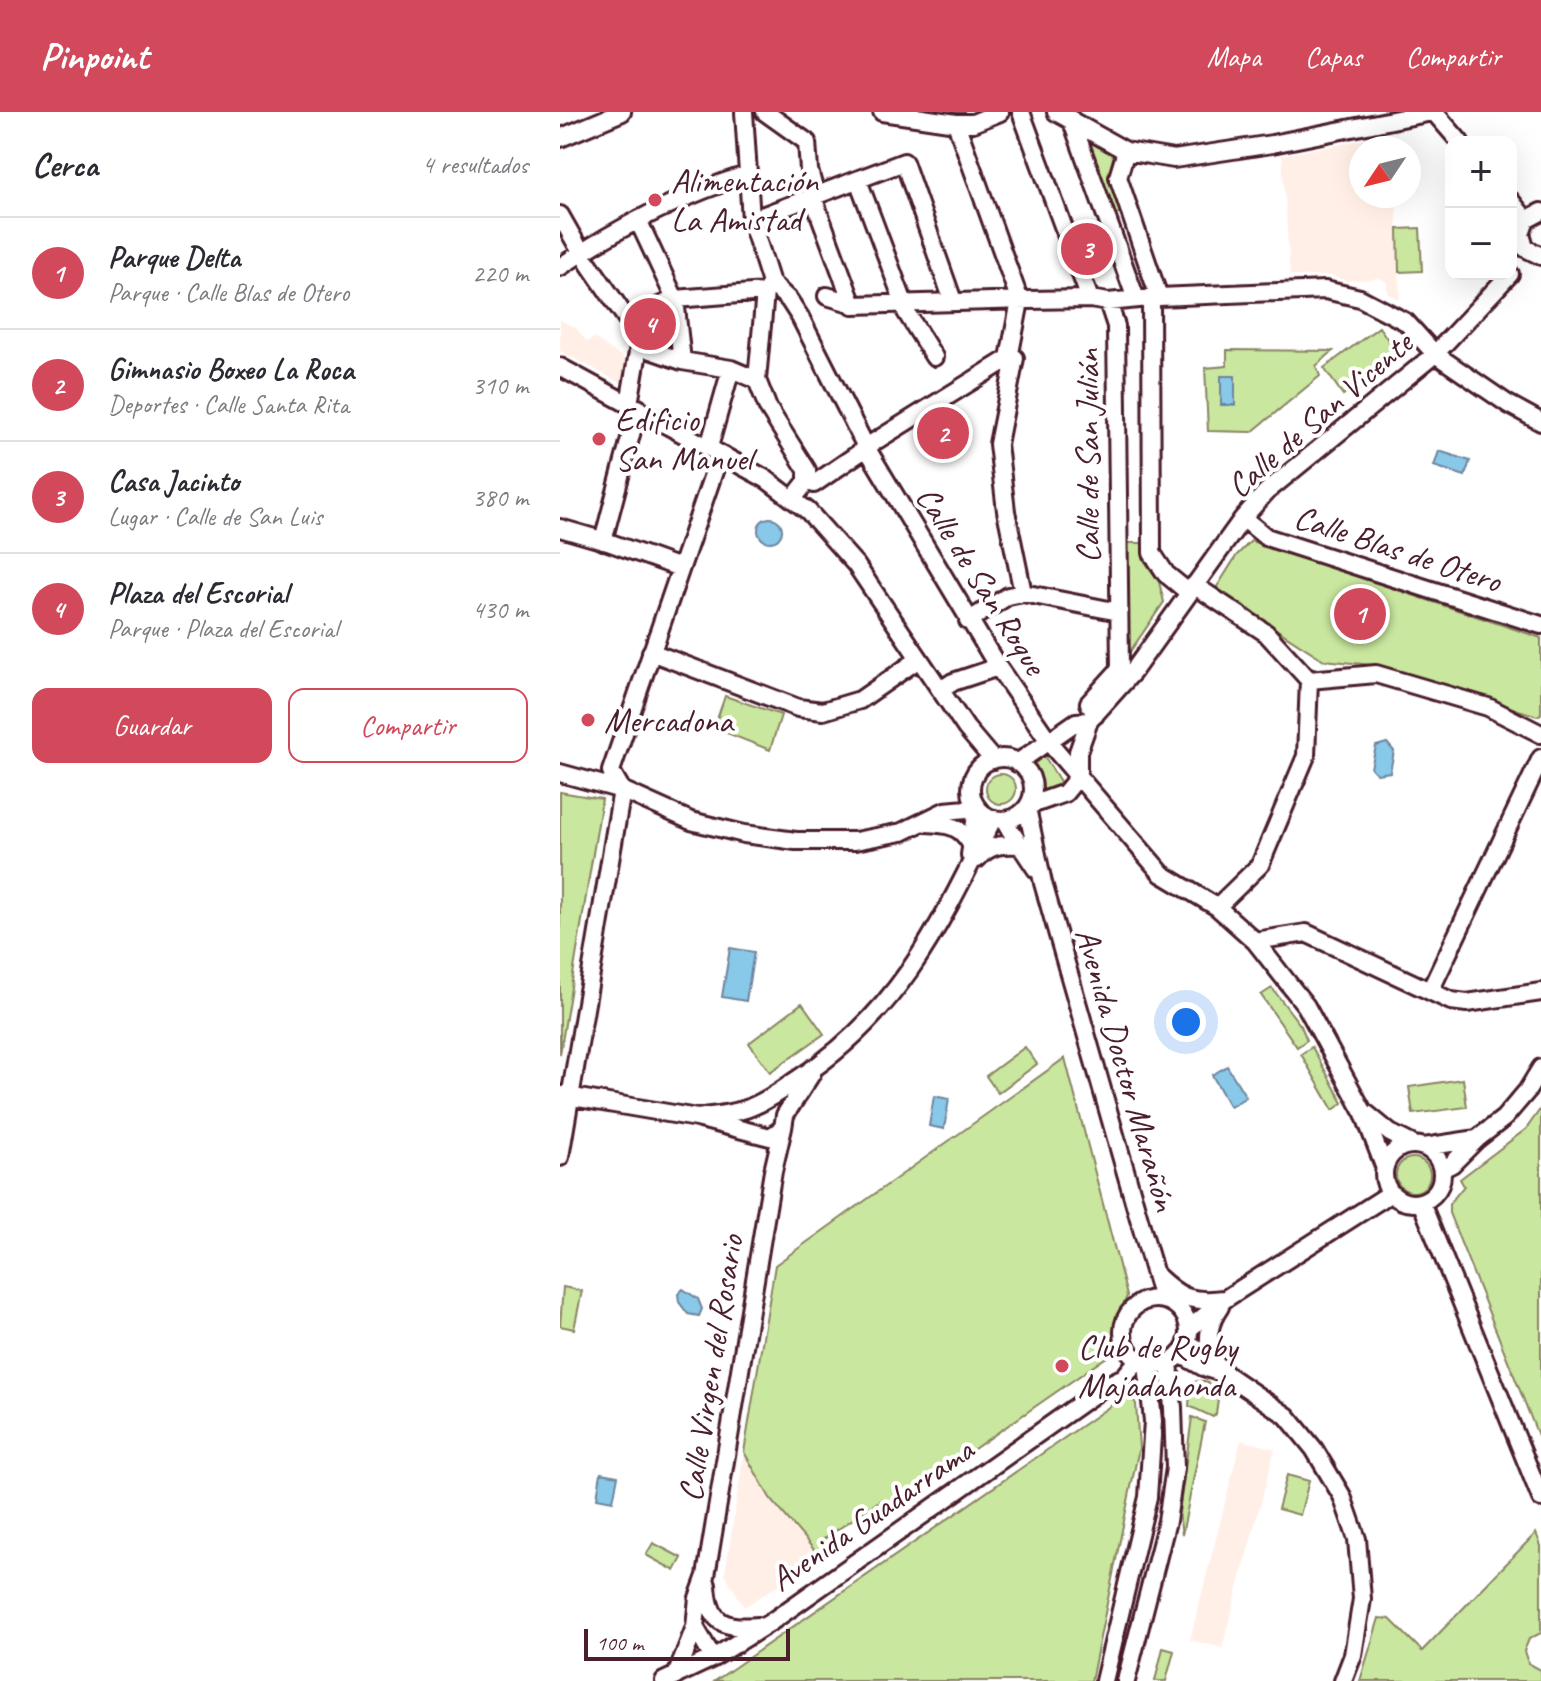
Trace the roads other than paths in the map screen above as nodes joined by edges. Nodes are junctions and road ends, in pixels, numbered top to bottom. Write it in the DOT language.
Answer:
graph roads {
  1 [pos="622,112"];
  2 [pos="755,112"];
  3 [pos="882,112"];
  4 [pos="1000,112"];
  5 [pos="1021,112"];
  6 [pos="1090,112"];
  7 [pos="1433,112"];
  8 [pos="1063,115"];
  9 [pos="949,119"];
  10 [pos="1098,134"];
  11 [pos="1455,136"];
  12 [pos="560,138"];
  13 [pos="1126,151"];
  14 [pos="749,174"];
  15 [pos="858,180"];
  16 [pos="814,197"];
  17 [pos="560,215"];
  18 [pos="1533,216"];
  19 [pos="638,220"];
  20 [pos="751,220"];
  21 [pos="1536,255"];
  22 [pos="585,258"];
  23 [pos="560,267"];
  24 [pos="1517,268"];
  25 [pos="1504,280"];
  26 [pos="768,287"];
  27 [pos="827,296"];
  28 [pos="1149,298"];
  29 [pos="1090,299"];
  30 [pos="672,301"];
  31 [pos="953,301"];
  32 [pos="1020,301"];
  33 [pos="1108,302"];
  34 [pos="850,304"];
  35 [pos="905,307"];
  36 [pos="628,321"];
  37 [pos="639,346"];
  38 [pos="1435,354"];
  39 [pos="934,357"];
  40 [pos="1009,358"];
  41 [pos="682,361"];
  42 [pos="560,367"];
  43 [pos="731,369"];
  44 [pos="757,380"];
  45 [pos="634,406"];
  46 [pos="1541,422"];
  47 [pos="866,448"];
  48 [pos="714,451"];
  49 [pos="814,484"];
  50 [pos="793,499"];
  51 [pos="1243,518"];
  52 [pos="560,528"];
  53 [pos="603,541"];
  54 [pos="680,568"];
  55 [pos="1191,588"];
  56 [pos="1023,593"];
  57 [pos="1119,612"];
  58 [pos="968,621"];
  59 [pos="1541,625"];
  60 [pos="651,652"];
  61 [pos="919,659"];
  62 [pos="998,667"];
  63 [pos="1309,680"];
  64 [pos="941,690"];
  65 [pos="1092,718"];
  66 [pos="1541,734"];
  67 [pos="1049,741"];
  68 [pos="1541,758"];
  69 [pos="987,763"];
  70 [pos="1017,763"];
  71 [pos="560,773"];
  72 [pos="1078,777"];
  73 [pos="622,790"];
  74 [pos="1028,807"];
  75 [pos="977,808"];
  76 [pos="998,820"];
  77 [pos="925,823"];
  78 [pos="1022,845"];
  79 [pos="972,846"];
  80 [pos="968,869"];
  81 [pos="1043,883"];
  82 [pos="1217,907"];
  83 [pos="1255,941"];
  84 [pos="1430,991"];
  85 [pos="1541,992"];
  86 [pos="815,1068"];
  87 [pos="1541,1068"];
  88 [pos="565,1096"];
  89 [pos="759,1104"];
  90 [pos="1363,1111"];
  91 [pos="697,1118"];
  92 [pos="784,1122"];
  93 [pos="757,1133"];
  94 [pos="1477,1139"];
  95 [pos="1418,1145"];
  96 [pos="560,1157"];
  97 [pos="1384,1166"];
  98 [pos="1442,1169"];
  99 [pos="773,1171"];
  100 [pos="1391,1193"];
  101 [pos="1421,1202"];
  102 [pos="1152,1271"];
  103 [pos="1162,1299"];
  104 [pos="1225,1299"];
  105 [pos="1144,1301"];
  106 [pos="1182,1340"];
  107 [pos="1138,1358"];
  108 [pos="1207,1363"];
  109 [pos="1124,1377"];
  110 [pos="1172,1384"];
  111 [pos="1107,1385"];
  112 [pos="1149,1387"];
  113 [pos="1541,1498"];
  114 [pos="706,1576"];
  115 [pos="763,1626"];
  116 [pos="695,1627"];
  117 [pos="713,1658"];
  118 [pos="670,1679"];
  119 [pos="1104,1681"];
  120 [pos="1126,1681"];
  121 [pos="1343,1681"];
  1 -- 12 [label="street"];
  2 -- 14 [label="street, Calle de San Roque"];
  2 -- 16 [label="street"];
  3 -- 9 [label="street"];
  4 -- 9 [label="street"];
  5 -- 29 [label="street"];
  6 -- 10 [label="street"];
  7 -- 11 [label="street"];
  7 -- 13 [label="street"];
  8 -- 10 [label="street"];
  8 -- 28 [label="street"];
  9 -- 32 [label="street"];
  10 -- 13 [label="street"];
  13 -- 28 [label="street"];
  14 -- 19 [label="street"];
  14 -- 20 [label="street, Calle de San Roque"];
  15 -- 16 [label="street"];
  15 -- 31 [label="street"];
  15 -- 35 [label="street"];
  16 -- 20 [label="street"];
  16 -- 34 [label="street"];
  17 -- 22 [label="street"];
  18 -- 21 [label="street"];
  19 -- 22 [label="street"];
  19 -- 30 [label="street"];
  20 -- 26 [label="street, Calle de San Roque"];
  21 -- 24 [label="street, Calle de San Vicente"];
  22 -- 23 [label="street"];
  22 -- 36 [label="street"];
  25 -- 38 [label="street, Calle de San Vicente"];
  26 -- 30 [label="street"];
  26 -- 44 [label="street"];
  26 -- 47 [label="street, Calle de San Roque"];
  27 -- 34 [label="street"];
  28 -- 33 [label="street"];
  28 -- 38 [label="street"];
  28 -- 55 [label="street, Calle de San Julián"];
  29 -- 32 [label="street"];
  29 -- 33 [label="street"];
  30 -- 36 [label="street"];
  30 -- 41 [label="street"];
  31 -- 32 [label="street"];
  31 -- 35 [label="street"];
  32 -- 40 [label="street"];
  33 -- 57 [label="street, Calle de San Julián"];
  34 -- 35 [label="street"];
  35 -- 39 [label="street"];
  36 -- 37 [label="street"];
  37 -- 41 [label="street"];
  37 -- 45 [label="street"];
  38 -- 46 [label="street"];
  38 -- 51 [label="street, Calle de San Vicente"];
  40 -- 47 [label="street"];
  40 -- 56 [label="street"];
  41 -- 43 [label="street"];
  42 -- 45 [label="street"];
  43 -- 44 [label="street"];
  43 -- 48 [label="street"];
  44 -- 50 [label="street"];
  45 -- 48 [label="street"];
  45 -- 53 [label="street"];
  47 -- 49 [label="street"];
  47 -- 58 [label="street, Calle de San Roque"];
  48 -- 50 [label="street"];
  48 -- 54 [label="street"];
  50 -- 61 [label="street"];
  51 -- 55 [label="street, Calle de San Vicente"];
  51 -- 59 [label="street, Calle Blas de Otero"];
  52 -- 53 [label="street"];
  53 -- 54 [label="street"];
  54 -- 60 [label="street"];
  55 -- 63 [label="street"];
  55 -- 65 [label="street, Calle de San Vicente"];
  56 -- 57 [label="street, Calle de San Julián"];
  56 -- 58 [label="street"];
  57 -- 65 [label="street, Calle de San Julián"];
  58 -- 62 [label="street, Calle de San Roque"];
  60 -- 61 [label="street"];
  60 -- 73 [label="street"];
  61 -- 64 [label="street"];
  62 -- 64 [label="street"];
  62 -- 67 [label="street, Calle de San Roque"];
  63 -- 66 [label="street"];
  63 -- 82 [label="street"];
  64 -- 69 [label="street"];
  65 -- 67 [label="street, Calle de San Vicente"];
  65 -- 72 [label="street, Calle de San Vicente"];
  67 -- 70 [label="street, Calle de San Vicente"];
  67 -- 72 [label="street, Calle de San Roque"];
  68 -- 84 [label="street"];
  69 -- 70 [label="street"];
  69 -- 75 [label="street"];
  70 -- 74 [label="street, Avenida Doctor Marañón"];
  71 -- 73 [label="street"];
  72 -- 74 [label="street"];
  72 -- 82 [label="street, Calle de San Roque"];
  73 -- 77 [label="street"];
  73 -- 88 [label="street"];
  74 -- 76 [label="street"];
  74 -- 81 [label="street, Avenida Doctor Marañón"];
  75 -- 76 [label="street, Avenida Doctor Marañón"];
  75 -- 77 [label="street"];
  75 -- 79 [label="street"];
  76 -- 78 [label="street, Avenida Doctor Marañón"];
  76 -- 80 [label="street"];
  77 -- 79 [label="street"];
  78 -- 80 [label="street"];
  78 -- 81 [label="street, Avenida Doctor Marañón"];
  79 -- 80 [label="street"];
  80 -- 86 [label="street"];
  81 -- 102 [label="street, Avenida Doctor Marañón"];
  82 -- 83 [label="street, Calle de San Roque"];
  83 -- 84 [label="street"];
  83 -- 90 [label="street, Calle de San Roque"];
  84 -- 85 [label="street"];
  86 -- 89 [label="street"];
  86 -- 92 [label="street, Calle Virgen del Rosario"];
  87 -- 94 [label="street"];
  88 -- 91 [label="street"];
  88 -- 96 [label="street"];
  89 -- 91 [label="street"];
  89 -- 92 [label="street"];
  89 -- 93 [label="street"];
  90 -- 95 [label="street"];
  90 -- 97 [label="street, Calle de San Roque"];
  91 -- 93 [label="street"];
  92 -- 93 [label="street"];
  92 -- 99 [label="street, Calle Virgen del Rosario"];
  93 -- 99 [label="street, Calle Virgen del Rosario"];
  94 -- 95 [label="street"];
  94 -- 98 [label="street"];
  95 -- 97 [label="street"];
  95 -- 98 [label="street"];
  97 -- 100 [label="street"];
  98 -- 101 [label="street"];
  99 -- 114 [label="street, Calle Virgen del Rosario"];
  100 -- 101 [label="street"];
  100 -- 104 [label="street"];
  101 -- 113 [label="street"];
  102 -- 103 [label="street, Avenida Doctor Marañón"];
  102 -- 104 [label="street"];
  102 -- 105 [label="street"];
  103 -- 105 [label="street"];
  103 -- 106 [label="street"];
  104 -- 106 [label="street"];
  104 -- 108 [label="street"];
  105 -- 107 [label="street"];
  106 -- 107 [label="street"];
  106 -- 108 [label="street"];
  106 -- 110 [label="street"];
  107 -- 109 [label="street, Avenida Guadarrama"];
  107 -- 111 [label="street, Avenida Guadarrama"];
  107 -- 112 [label="street"];
  108 -- 110 [label="street"];
  108 -- 121 [label="street"];
  109 -- 111 [label="street, Avenida Guadarrama"];
  109 -- 112 [label="street"];
  110 -- 120 [label="street"];
  111 -- 115 [label="street, Avenida Guadarrama"];
  112 -- 119 [label="street"];
  114 -- 115 [label="street, Calle Virgen del Rosario"];
  114 -- 116 [label="street, Calle Virgen del Rosario"];
  115 -- 117 [label="street, Avenida Guadarrama"];
  116 -- 117 [label="street"];
  116 -- 118 [label="street, Calle Virgen del Rosario"];
  117 -- 118 [label="street, Avenida Guadarrama"];
}
